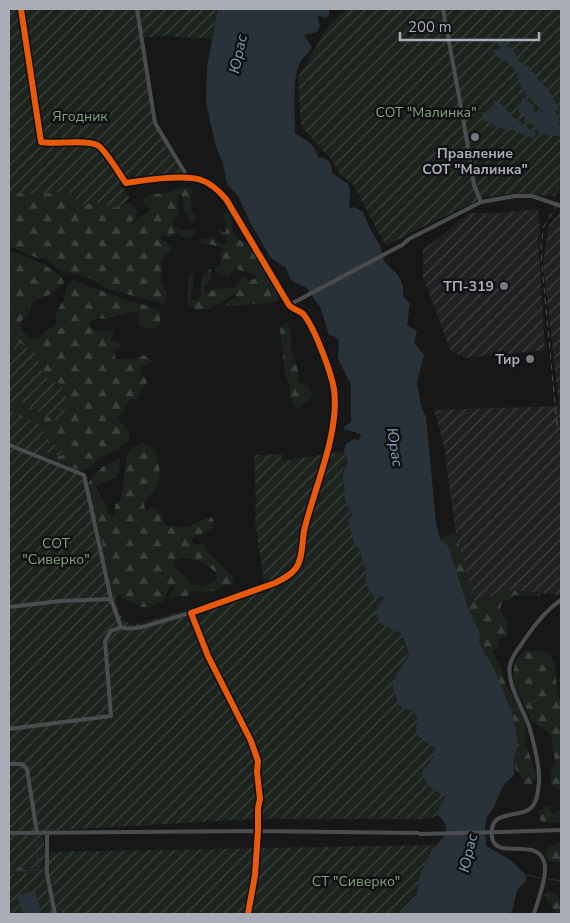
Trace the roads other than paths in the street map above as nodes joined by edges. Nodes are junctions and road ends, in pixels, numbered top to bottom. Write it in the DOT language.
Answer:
graph roads {
  1 [pos="21,9"];
  2 [pos="137,9"];
  3 [pos="443,9"];
  4 [pos="188,178"];
  5 [pos="481,202"];
  6 [pos="561,206"];
  7 [pos="289,305"];
  8 [pos="9,445"];
  9 [pos="111,599"];
  10 [pos="561,600"];
  11 [pos="9,607"];
  12 [pos="191,613"];
  13 [pos="121,627"];
  14 [pos="9,729"];
  15 [pos="9,764"];
  16 [pos="561,830"];
  17 [pos="258,831"];
  18 [pos="37,833"];
  19 [pos="47,833"];
  20 [pos="9,834"];
  21 [pos="55,914"];
  22 [pos="248,914"];
  23 [pos="534,914"];
  1 -- 4 [label="street"];
  2 -- 4 [label="street"];
  3 -- 5 [label="street"];
  4 -- 7 [label="street"];
  5 -- 6 [label="street"];
  5 -- 7 [label="street"];
  7 -- 12 [label="street"];
  8 -- 9 [label="street"];
  9 -- 11 [label="street"];
  9 -- 13 [label="street"];
  10 -- 23 [label="street"];
  12 -- 13 [label="street"];
  12 -- 17 [label="street"];
  13 -- 14 [label="street"];
  15 -- 18 [label="street"];
  16 -- 17 [label="street, bridge"];
  17 -- 19 [label="street"];
  17 -- 22 [label="street"];
  18 -- 19 [label="street"];
  18 -- 20 [label="street"];
  19 -- 21 [label="street"];
}
